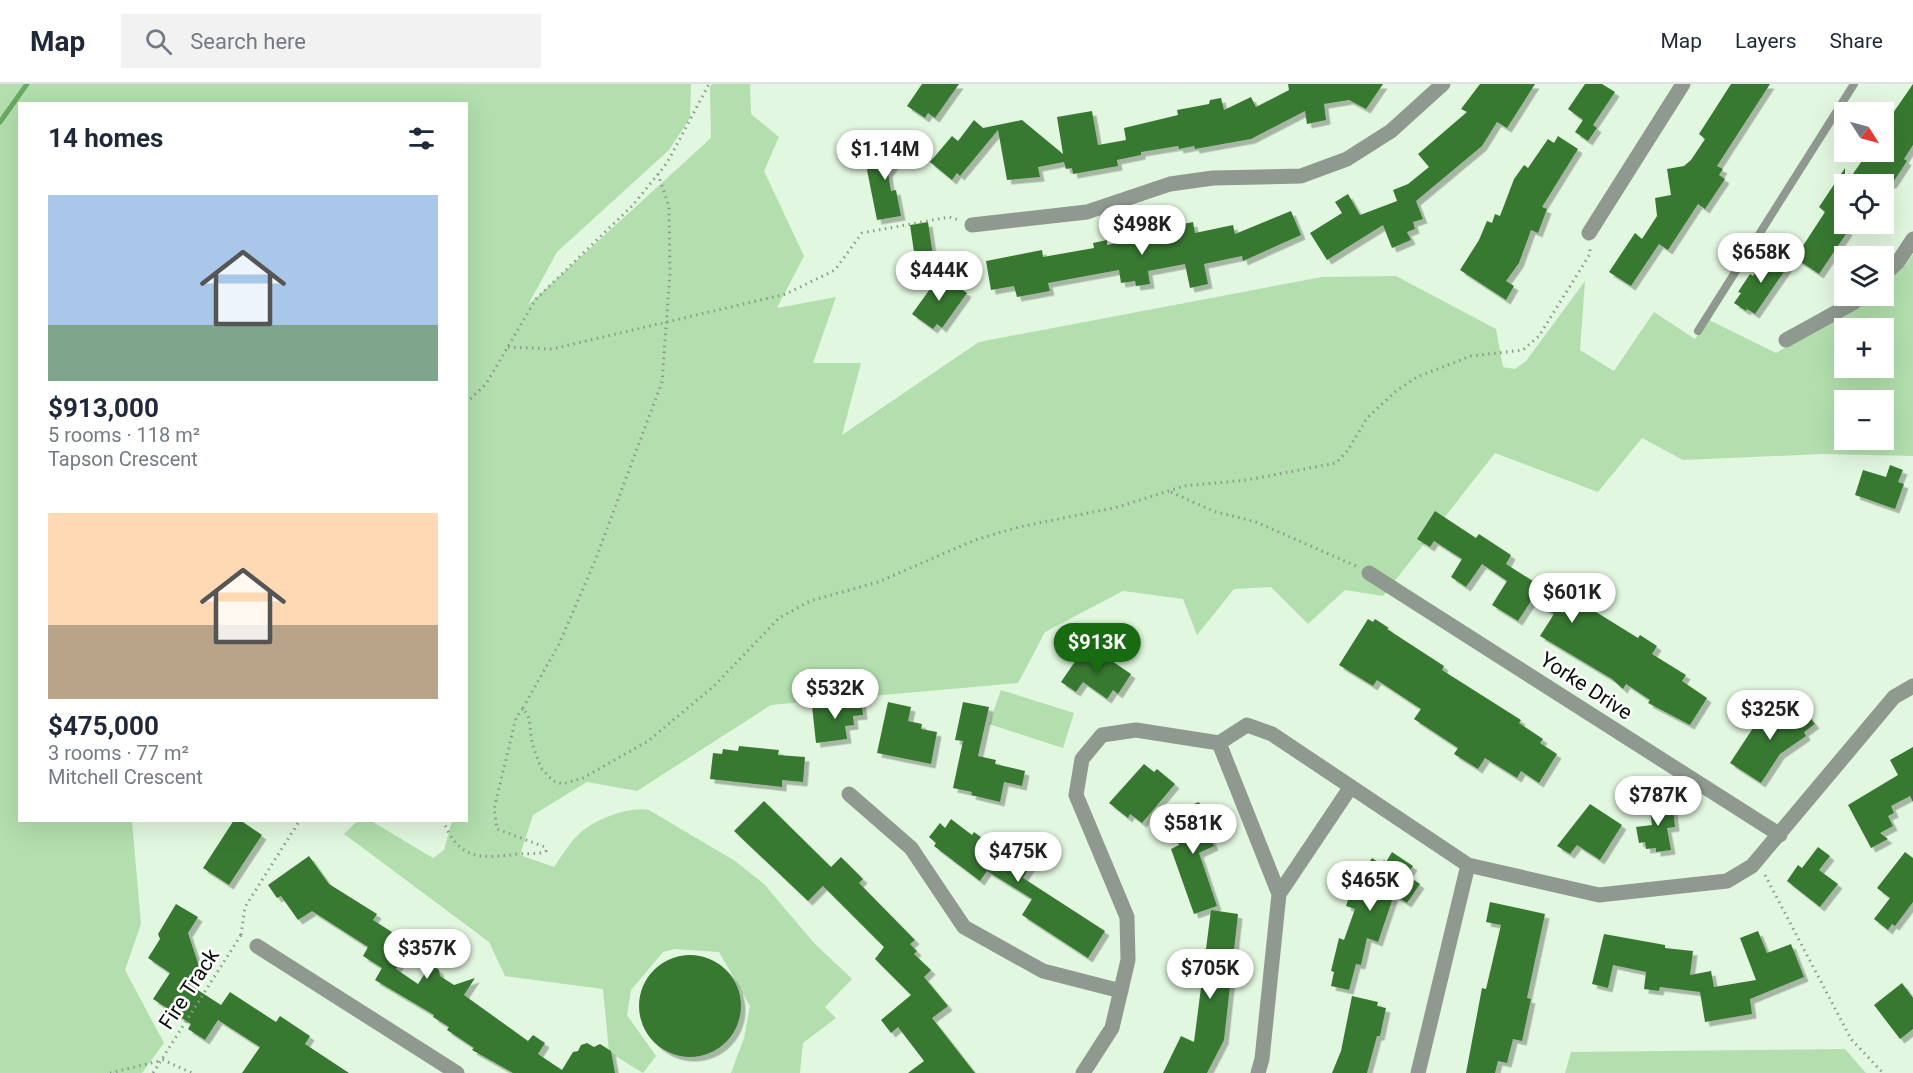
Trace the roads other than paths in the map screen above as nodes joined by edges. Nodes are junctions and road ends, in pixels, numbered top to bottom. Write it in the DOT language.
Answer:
graph roads {
  1 [pos="1443,84"];
  2 [pos="1683,84"];
  3 [pos="1854,84"];
  4 [pos="972,225"];
  5 [pos="1589,233"];
  6 [pos="1913,239"];
  7 [pos="1894,266"];
  8 [pos="1848,306"];
  9 [pos="1698,331"];
  10 [pos="1786,340"];
  11 [pos="1369,573"];
  12 [pos="1913,686"];
  13 [pos="1219,743"];
  14 [pos="1350,788"];
  15 [pos="849,795"];
  16 [pos="1780,835"];
  17 [pos="1467,865"];
  18 [pos="1279,894"];
  19 [pos="257,946"];
  20 [pos="1121,991"];
  21 [pos="457,1073"];
  22 [pos="1083,1073"];
  23 [pos="1258,1073"];
  24 [pos="1418,1073"];
  1 -- 4 [label="street"];
  2 -- 5 [label="street"];
  3 -- 9 [label="lane"];
  6 -- 7 [label="street"];
  8 -- 10 [label="street"];
  11 -- 16 [label="street, Yorke Drive"];
  12 -- 16 [label="street"];
  13 -- 14 [label="street"];
  13 -- 18 [label="street"];
  13 -- 20 [label="street"];
  14 -- 17 [label="street"];
  14 -- 18 [label="street"];
  15 -- 20 [label="street"];
  16 -- 17 [label="street"];
  17 -- 24 [label="street"];
  18 -- 23 [label="street"];
  19 -- 21 [label="street"];
  20 -- 22 [label="street"];
}
